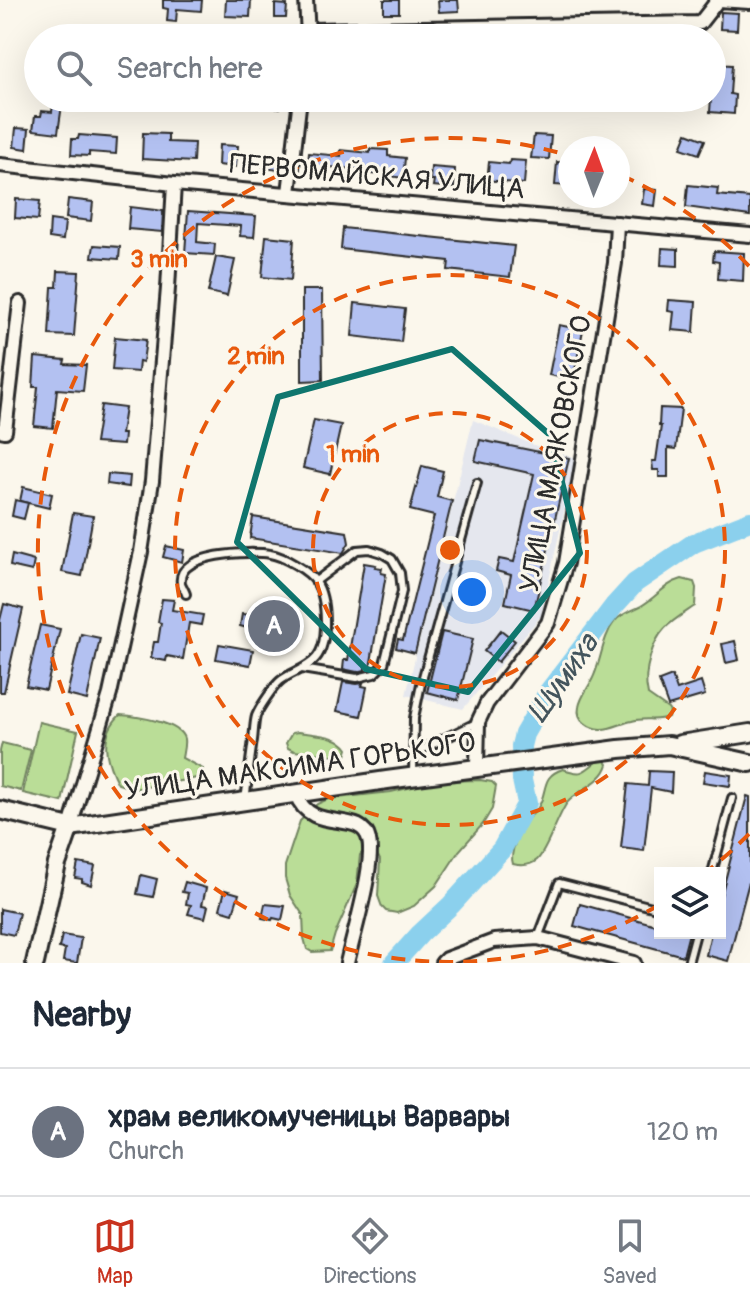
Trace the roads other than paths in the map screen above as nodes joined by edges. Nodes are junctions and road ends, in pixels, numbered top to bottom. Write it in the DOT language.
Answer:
graph roads {
  1 [pos="306,0"];
  2 [pos="750,2"];
  3 [pos="307,24"];
  4 [pos="664,24"];
  5 [pos="298,112"];
  6 [pos="0,165"];
  7 [pos="174,184"];
  8 [pos="289,193"];
  9 [pos="617,223"];
  10 [pos="750,235"];
  11 [pos="20,303"];
  12 [pos="0,430"];
  13 [pos="477,483"];
  14 [pos="316,581"];
  15 [pos="186,594"];
  16 [pos="302,669"];
  17 [pos="478,722"];
  18 [pos="750,733"];
  19 [pos="669,745"];
  20 [pos="413,754"];
  21 [pos="750,763"];
  22 [pos="477,768"];
  23 [pos="413,777"];
  24 [pos="296,794"];
  25 [pos="732,798"];
  26 [pos="245,801"];
  27 [pos="0,810"];
  28 [pos="70,827"];
  29 [pos="714,867"];
  30 [pos="654,907"];
  31 [pos="538,938"];
  32 [pos="694,939"];
  33 [pos="35,963"];
  34 [pos="347,963"];
  35 [pos="442,963"];
  36 [pos="634,963"];
  37 [pos="688,963"];
  1 -- 3 [label="street"];
  2 -- 4 [label="street"];
  5 -- 8 [label="street"];
  6 -- 7 [label="street, ПЕРВОМАЙСКАЯ УЛИЦА"];
  7 -- 8 [label="street, ПЕРВОМАЙСКАЯ УЛИЦА"];
  7 -- 28 [label="street"];
  8 -- 9 [label="street, ПЕРВОМАЙСКАЯ УЛИЦА"];
  9 -- 10 [label="street, ПЕРВОМАЙСКАЯ УЛИЦА"];
  9 -- 17 [label="street, УЛИЦА МАЯКОВСКОГО"];
  11 -- 12 [label="street"];
  13 -- 20 [label="lane"];
  14 -- 15 [label="lane"];
  14 -- 16 [label="lane"];
  14 -- 16 [label="lane"];
  16 -- 26 [label="lane"];
  17 -- 20 [label="lane"];
  17 -- 22 [label="street, УЛИЦА МАЯКОВСКОГО"];
  18 -- 19 [label="street"];
  19 -- 21 [label="street, УЛИЦА МАКСИМА ГОРЬКОГО"];
  19 -- 22 [label="street, УЛИЦА МАКСИМА ГОРЬКОГО"];
  20 -- 23 [label="lane"];
  22 -- 23 [label="street, УЛИЦА МАКСИМА ГОРЬКОГО"];
  23 -- 24 [label="street, УЛИЦА МАКСИМА ГОРЬКОГО"];
  24 -- 26 [label="street, УЛИЦА МАКСИМА ГОРЬКОГО"];
  24 -- 34 [label="street"];
  25 -- 29 [label="lane"];
  26 -- 28 [label="street, УЛИЦА МАКСИМА ГОРЬКОГО"];
  27 -- 28 [label="street, УЛИЦА МАКСИМА ГОРЬКОГО"];
  28 -- 33 [label="street"];
  30 -- 31 [label="lane"];
  31 -- 35 [label="street"];
  31 -- 36 [label="street"];
  32 -- 37 [label="lane"];
}
